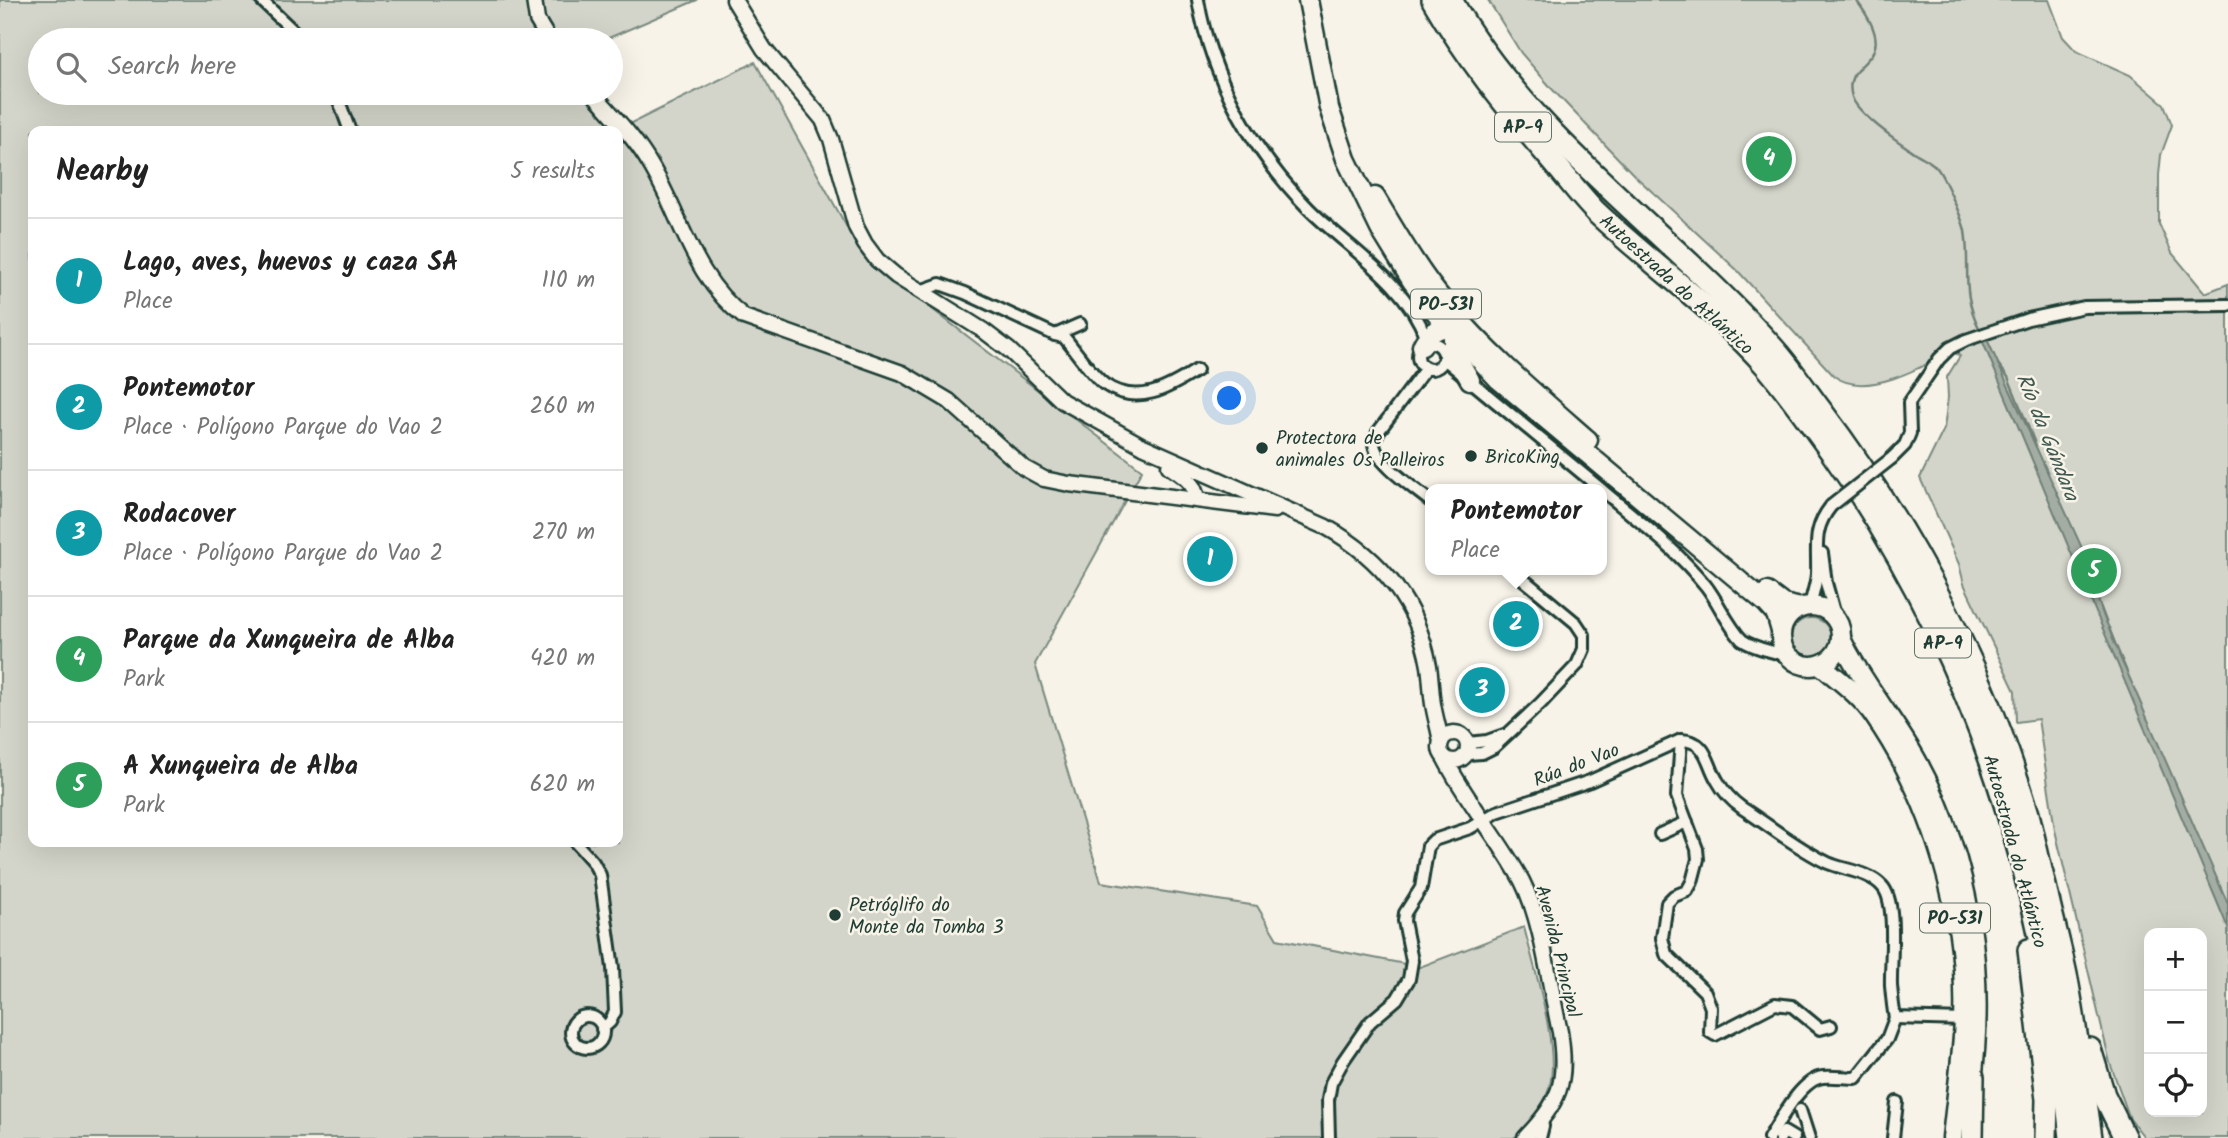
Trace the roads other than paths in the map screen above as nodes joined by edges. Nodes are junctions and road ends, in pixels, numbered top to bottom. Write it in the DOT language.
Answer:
graph roads {
  1 [pos="261,0"];
  2 [pos="534,0"];
  3 [pos="734,0"];
  4 [pos="1198,0"];
  5 [pos="1308,0"];
  6 [pos="1315,0"];
  7 [pos="1433,0"];
  8 [pos="1451,0"];
  9 [pos="290,28"];
  10 [pos="542,28"];
  11 [pos="340,105"];
  12 [pos="603,105"];
  13 [pos="348,126"];
  14 [pos="620,126"];
  15 [pos="623,130"];
  16 [pos="1398,234"];
  17 [pos="1409,273"];
  18 [pos="1390,282"];
  19 [pos="920,290"];
  20 [pos="2228,304"];
  21 [pos="1080,324"];
  22 [pos="1454,331"];
  23 [pos="1055,335"];
  24 [pos="1425,340"];
  25 [pos="1444,359"];
  26 [pos="1426,368"];
  27 [pos="1197,370"];
  28 [pos="1470,380"];
  29 [pos="1143,446"];
  30 [pos="1225,484"];
  31 [pos="1596,484"];
  32 [pos="1607,493"];
  33 [pos="1196,494"];
  34 [pos="1425,497"];
  35 [pos="1180,498"];
  36 [pos="1214,503"];
  37 [pos="1286,510"];
  38 [pos="1818,527"];
  39 [pos="1694,530"];
  40 [pos="1518,575"];
  41 [pos="1805,607"];
  42 [pos="1836,619"];
  43 [pos="1781,633"];
  44 [pos="1841,639"];
  45 [pos="1745,642"];
  46 [pos="1788,656"];
  47 [pos="1821,665"];
  48 [pos="1446,738"];
  49 [pos="1681,740"];
  50 [pos="1459,754"];
  51 [pos="1995,769"];
  52 [pos="2028,816"];
  53 [pos="1482,820"];
  54 [pos="1687,822"];
  55 [pos="1660,834"];
  56 [pos="580,847"];
  57 [pos="1895,1018"];
  58 [pos="1964,1020"];
  59 [pos="1831,1026"];
  60 [pos="602,1029"];
  61 [pos="1973,1077"];
  62 [pos="1897,1102"];
  63 [pos="1800,1110"];
  64 [pos="1542,1120"];
  65 [pos="1329,1138"];
  66 [pos="1525,1138"];
  67 [pos="1540,1138"];
  68 [pos="1769,1138"];
  69 [pos="1780,1138"];
  70 [pos="1794,1138"];
  71 [pos="1809,1138"];
  72 [pos="1893,1138"];
  73 [pos="1952,1138"];
  74 [pos="1965,1138"];
  75 [pos="1972,1138"];
  76 [pos="2046,1138"];
  77 [pos="2071,1138"];
  78 [pos="2091,1138"];
  79 [pos="2125,1138"];
  1 -- 9 [label="street"];
  2 -- 10 [label="street"];
  3 -- 19 [label="street"];
  4 -- 18 [label="street"];
  5 -- 17 [label="main road, PO-531"];
  6 -- 16 [label="main road, PO-531"];
  7 -- 51 [label="highway, Autoestrada do Atlántico / AP-9"];
  8 -- 52 [label="highway, Autoestrada do Atlántico / AP-9"];
  11 -- 13 [label="street"];
  12 -- 14 [label="street"];
  15 -- 35 [label="street"];
  16 -- 17 [label="main road"];
  16 -- 39 [label="main road, PO-531"];
  17 -- 18 [label="street"];
  17 -- 22 [label="main road, PO-531"];
  17 -- 24 [label="main road"];
  18 -- 24 [label="street"];
  19 -- 23 [label="street"];
  19 -- 29 [label="street"];
  20 -- 38 [label="street, bridge"];
  21 -- 23 [label="street"];
  22 -- 24 [label="main road"];
  22 -- 28 [label="main road"];
  22 -- 39 [label="main road"];
  22 -- 43 [label="main road, PO-531"];
  23 -- 27 [label="street"];
  24 -- 25 [label="street"];
  24 -- 26 [label="street"];
  25 -- 26 [label="street"];
  25 -- 28 [label="street"];
  26 -- 34 [label="street"];
  28 -- 31 [label="street"];
  29 -- 30 [label="street"];
  29 -- 33 [label="street"];
  30 -- 33 [label="street"];
  30 -- 36 [label="street"];
  30 -- 37 [label="street"];
  32 -- 45 [label="street"];
  33 -- 35 [label="street"];
  35 -- 36 [label="street"];
  36 -- 37 [label="street"];
  37 -- 48 [label="street"];
  38 -- 41 [label="street"];
  38 -- 42 [label="street"];
  39 -- 41 [label="main road, PO-531"];
  40 -- 50 [label="street"];
  41 -- 42 [label="main road, PO-531"];
  41 -- 43 [label="main road"];
  42 -- 44 [label="main road, PO-531"];
  43 -- 45 [label="street"];
  43 -- 46 [label="main road, PO-531"];
  44 -- 47 [label="main road"];
  44 -- 61 [label="main road, PO-531"];
  45 -- 46 [label="street"];
  46 -- 47 [label="main road, PO-531"];
  47 -- 58 [label="main road, PO-531"];
  48 -- 50 [label="street, Avenida Principal"];
  48 -- 50 [label="street"];
  49 -- 53 [label="street, Rúa do Vao"];
  49 -- 54 [label="street"];
  49 -- 57 [label="street"];
  50 -- 53 [label="street, Avenida Principal"];
  51 -- 76 [label="highway"];
  51 -- 77 [label="highway, Autoestrada do Atlántico / AP-9"];
  52 -- 78 [label="highway, Autoestrada do Atlántico / AP-9"];
  52 -- 79 [label="highway"];
  53 -- 64 [label="street, Avenida Principal"];
  53 -- 65 [label="street, Rúa do Vao"];
  54 -- 55 [label="street"];
  54 -- 59 [label="street"];
  56 -- 60 [label="street"];
  57 -- 58 [label="street"];
  57 -- 68 [label="street"];
  58 -- 73 [label="main road, PO-531"];
  61 -- 74 [label="main road, PO-531"];
  61 -- 75 [label="highway"];
  62 -- 72 [label="street"];
  63 -- 71 [label="street"];
  64 -- 66 [label="street, Avenida Principal"];
  64 -- 67 [label="street"];
  69 -- 70 [label="street"];
}
